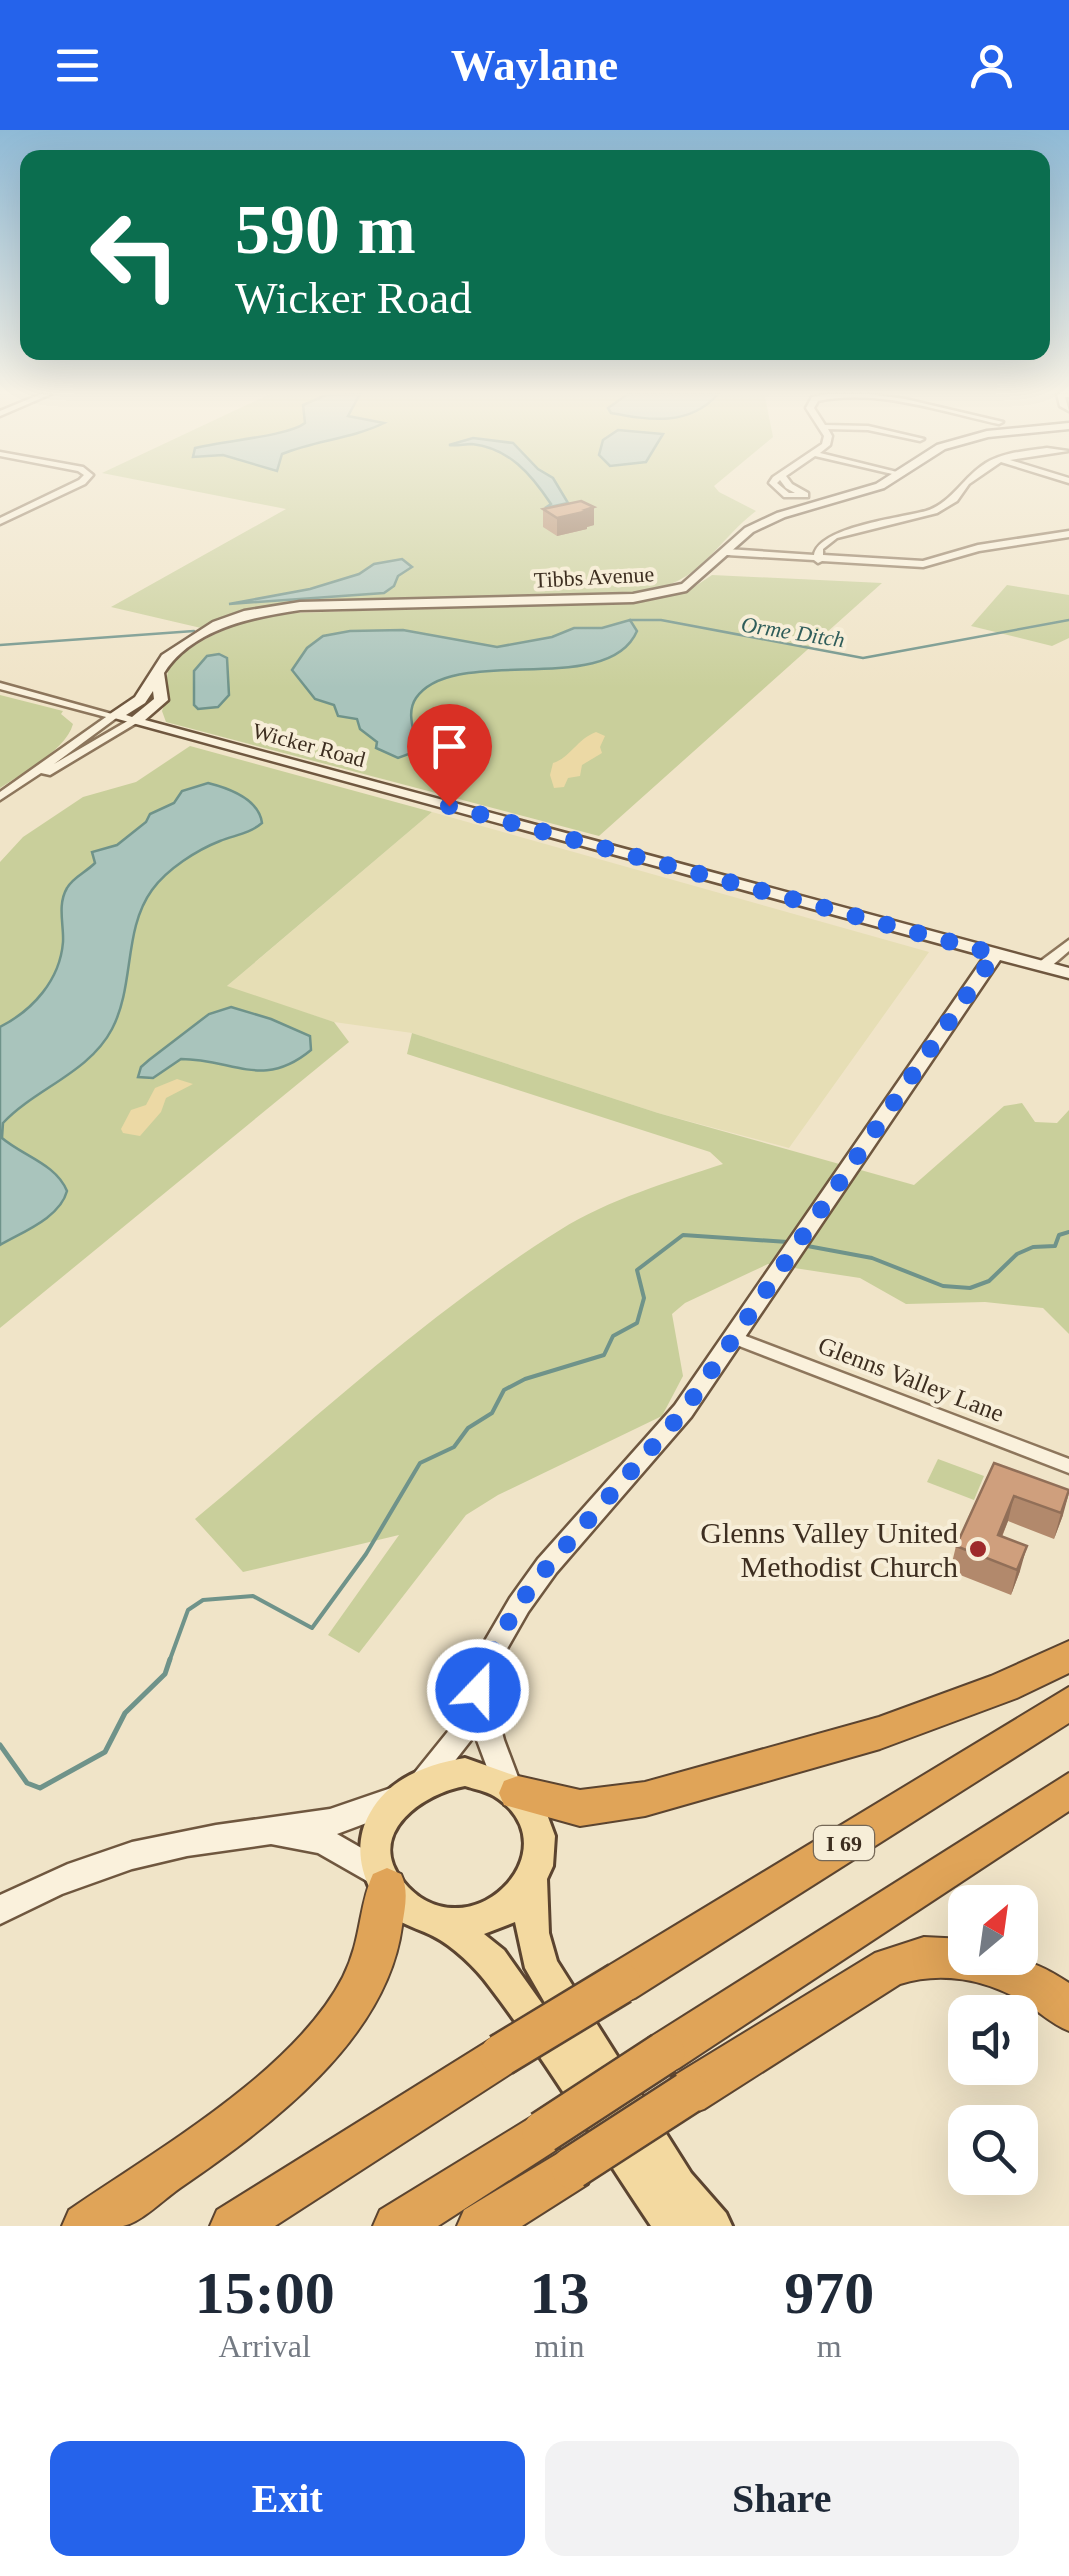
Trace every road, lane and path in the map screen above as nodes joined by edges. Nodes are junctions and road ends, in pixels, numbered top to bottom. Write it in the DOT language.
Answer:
graph roads {
  1 [pos="61,492"];
  2 [pos="861,492"];
  3 [pos="958,492"];
  4 [pos="0,521"];
  5 [pos="1069,534"];
  6 [pos="730,549"];
  7 [pos="818,560"];
  8 [pos="156,672"];
  9 [pos="0,686"];
  10 [pos="114,716"];
  11 [pos="135,721"];
  12 [pos="28,778"];
  13 [pos="0,797"];
  14 [pos="1069,944"];
  15 [pos="995,954"];
  16 [pos="1043,966"];
  17 [pos="1069,973"];
  18 [pos="735,1338"];
  19 [pos="1069,1466"];
  20 [pos="1069,1656"];
  21 [pos="478,1690"];
  22 [pos="1069,1703"];
  23 [pos="411,1789"];
  24 [pos="512,1789"];
  25 [pos="1069,1790"];
  26 [pos="254,1832"];
  27 [pos="384,1880"];
  28 [pos="532,1882"];
  29 [pos="0,1910"];
  30 [pos="444,1923"];
  31 [pos="1069,2010"];
  32 [pos="85,2226"];
  33 [pos="233,2226"];
  34 [pos="396,2226"];
  35 [pos="480,2226"];
  36 [pos="672,2226"];
  37 [pos="714,2226"];
  1 -- 4 [label="street"];
  2 -- 6 [label="street, Tibbs Avenue"];
  3 -- 7 [label="street"];
  5 -- 7 [label="street"];
  6 -- 7 [label="street"];
  6 -- 8 [label="street, Tibbs Avenue"];
  8 -- 10 [label="street, Tibbs Avenue"];
  8 -- 11 [label="street, Tibbs Avenue"];
  9 -- 10 [label="street, Wicker Road"];
  10 -- 11 [label="street, Wicker Road"];
  10 -- 12 [label="street, Tibbs Avenue"];
  11 -- 12 [label="street, Tibbs Avenue"];
  11 -- 15 [label="street, Wicker Road"];
  12 -- 13 [label="street, Tibbs Avenue"];
  14 -- 16 [label="street"];
  15 -- 16 [label="street, Wicker Road"];
  15 -- 18 [label="street"];
  16 -- 17 [label="street, Wicker Road"];
  18 -- 19 [label="street, Glenns Valley Lane"];
  18 -- 21 [label="street"];
  20 -- 24 [label="highway"];
  21 -- 23 [label="street"];
  21 -- 24 [label="street"];
  22 -- 33 [label="highway, I 69, bridge"];
  23 -- 24 [label="main road"];
  23 -- 26 [label="street"];
  23 -- 27 [label="main road"];
  24 -- 28 [label="main road"];
  25 -- 34 [label="highway, bridge"];
  26 -- 27 [label="street"];
  26 -- 29 [label="street"];
  27 -- 30 [label="main road"];
  27 -- 32 [label="highway"];
  28 -- 30 [label="main road"];
  28 -- 37 [label="main road"];
  30 -- 36 [label="main road"];
  31 -- 35 [label="highway, bridge"];
}
